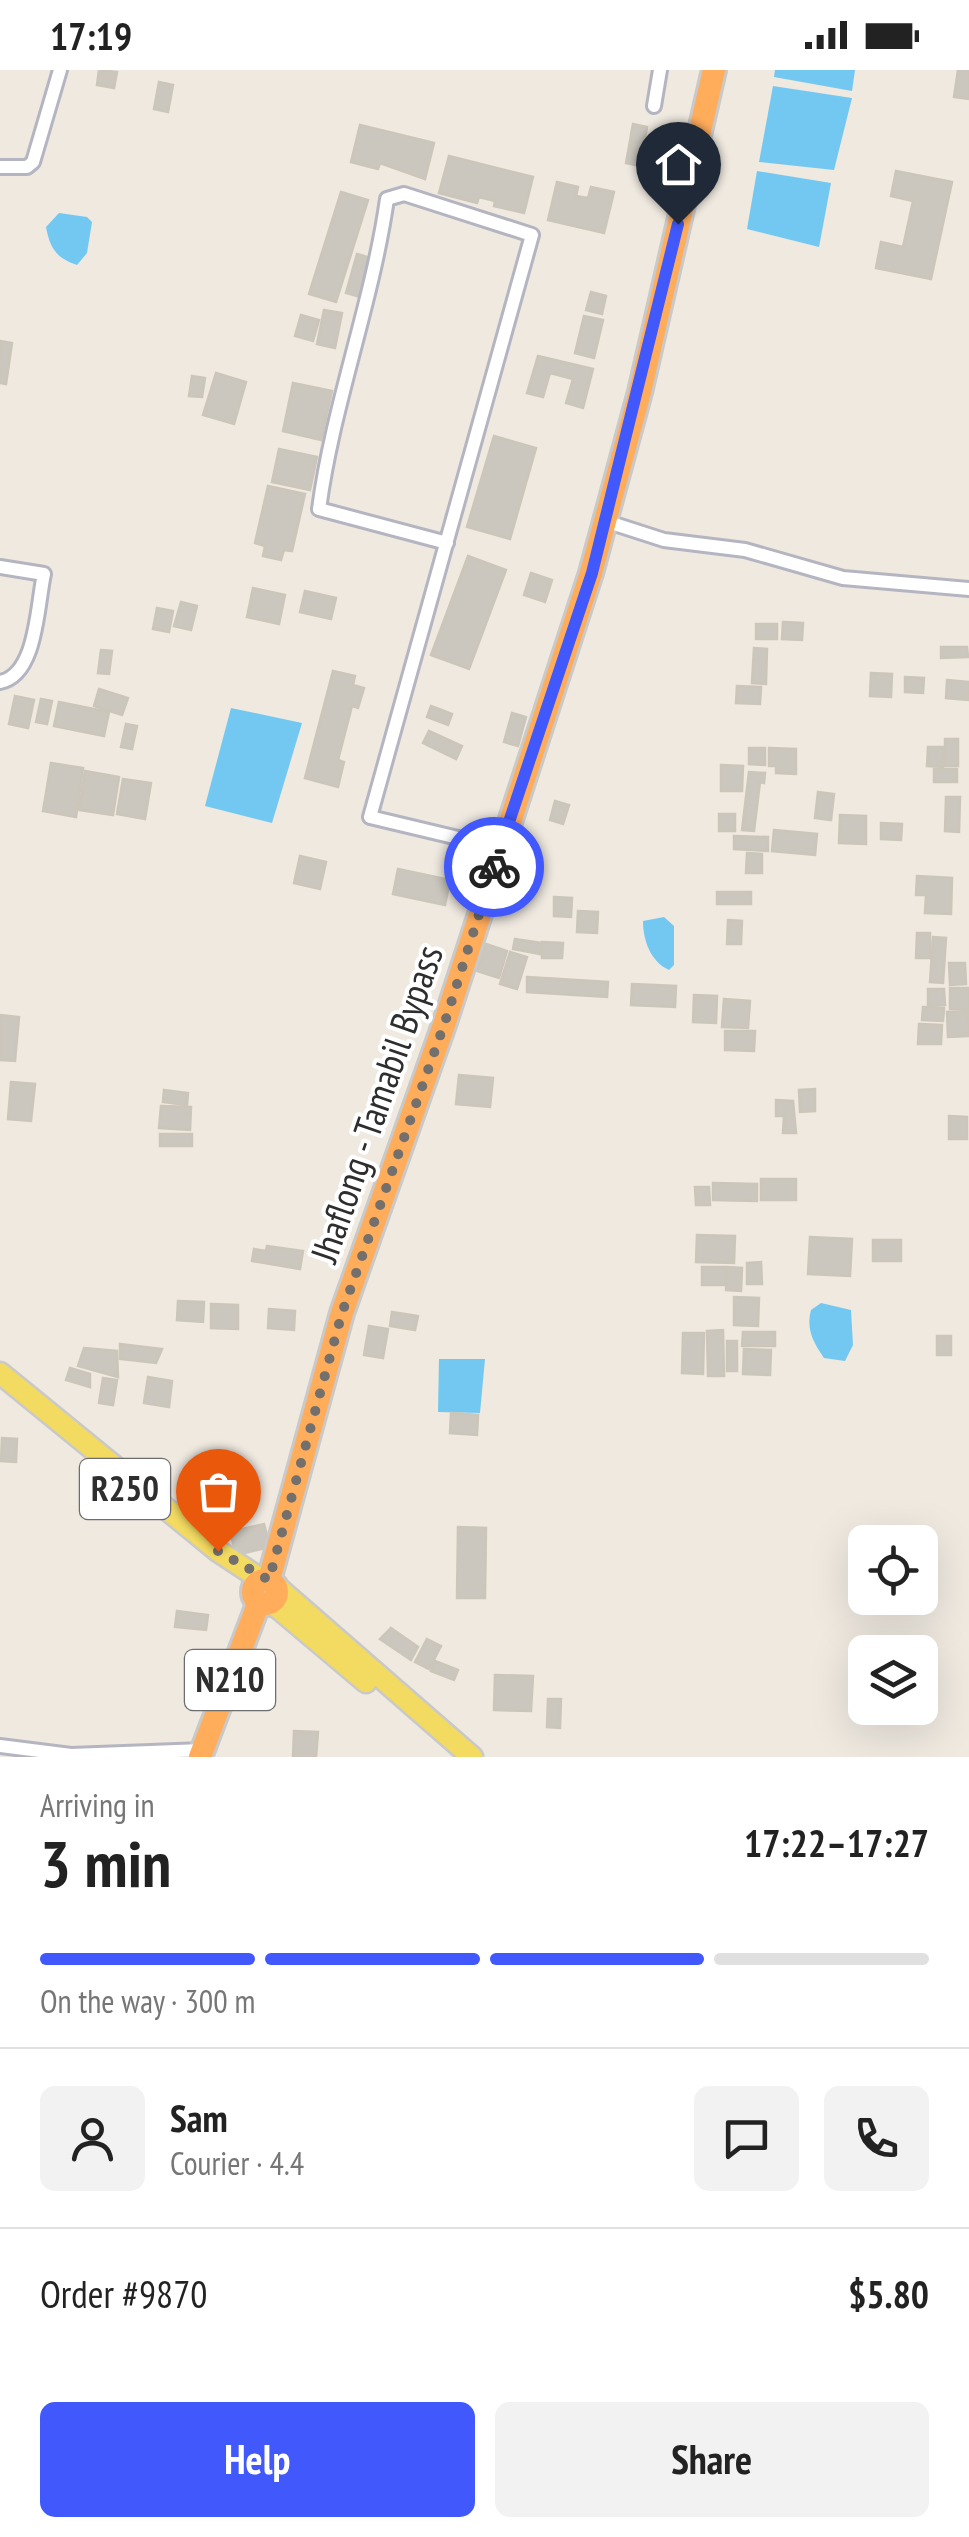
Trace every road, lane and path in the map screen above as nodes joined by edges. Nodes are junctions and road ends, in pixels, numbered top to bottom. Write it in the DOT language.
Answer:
graph roads {
  1 [pos="60,70"];
  2 [pos="660,70"];
  3 [pos="714,70"];
  4 [pos="654,106"];
  5 [pos="0,167"];
  6 [pos="602,520"];
  7 [pos="447,544"];
  8 [pos="0,567"];
  9 [pos="969,589"];
  10 [pos="0,682"];
  11 [pos="500,848"];
  12 [pos="0,1373"];
  13 [pos="0,1387"];
  14 [pos="265,1590"];
  15 [pos="0,1746"];
  16 [pos="202,1753"];
  17 [pos="456,1757"];
  18 [pos="472,1757"];
  1 -- 5 [label="street"];
  2 -- 4 [label="street"];
  3 -- 6 [label="highway, Jhaflong - Tamabil Bypass / N210"];
  6 -- 9 [label="street"];
  6 -- 11 [label="highway, Jhaflong - Tamabil Bypass / N210"];
  7 -- 7 [label="street"];
  7 -- 11 [label="street"];
  8 -- 10 [label="street"];
  11 -- 14 [label="highway, Jhaflong - Tamabil Bypass / N210"];
  12 -- 14 [label="main road, R250"];
  13 -- 14 [label="main road, R250"];
  14 -- 16 [label="highway, Jhaflong - Tamabil Bypass / N210"];
  14 -- 17 [label="main road, R250"];
  14 -- 18 [label="main road, R250"];
  15 -- 16 [label="street"];
}
